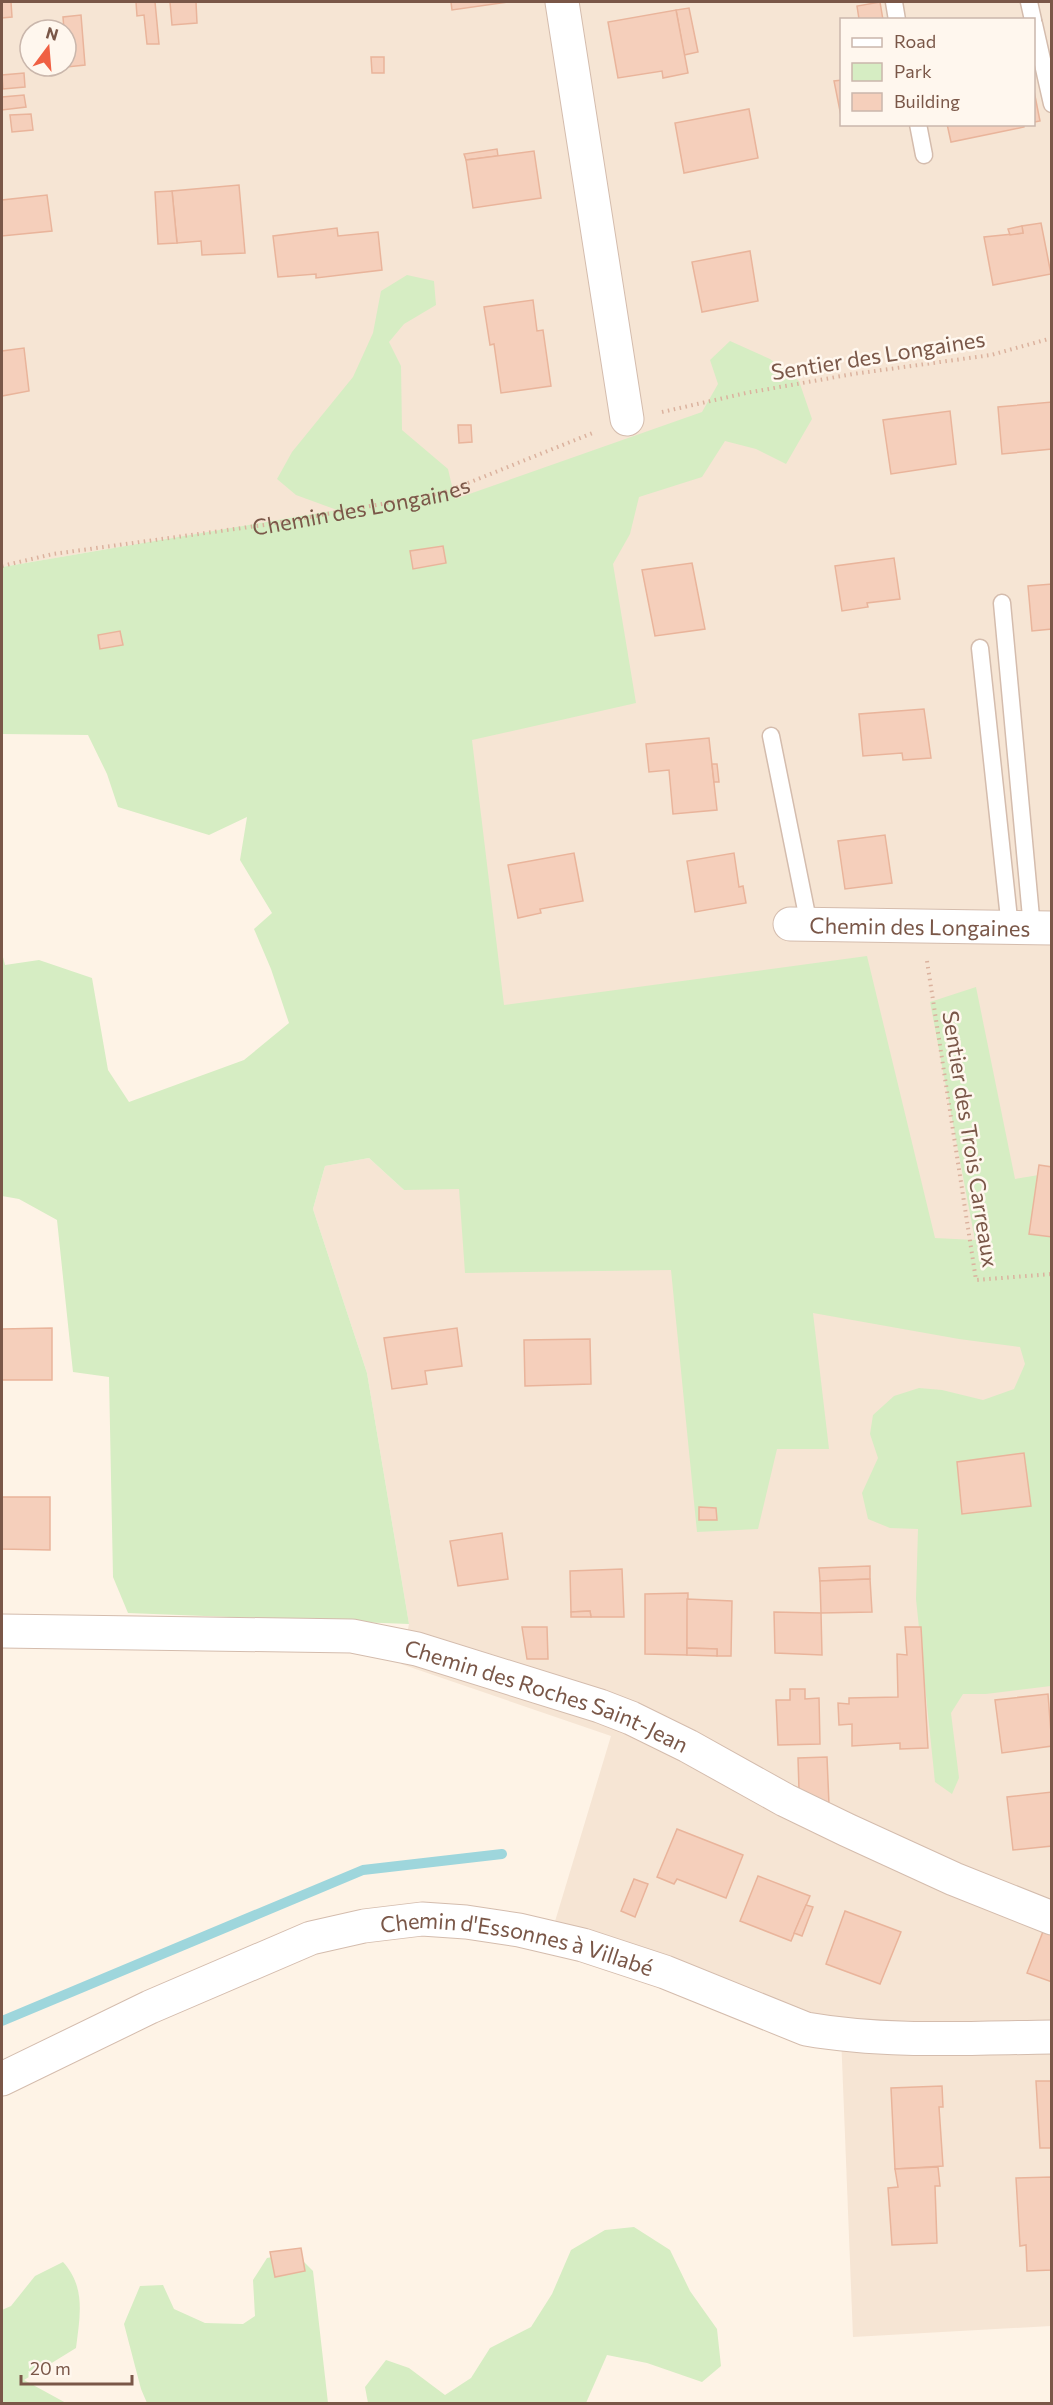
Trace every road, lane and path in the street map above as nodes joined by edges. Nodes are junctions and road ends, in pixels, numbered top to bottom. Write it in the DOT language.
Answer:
graph roads {
  1 [pos="562,2"];
  2 [pos="894,2"];
  3 [pos="1029,2"];
  4 [pos="897,18"];
  5 [pos="1032,18"];
  6 [pos="1035,31"];
  7 [pos="1052,104"];
  8 [pos="918,126"];
  9 [pos="924,155"];
  10 [pos="1052,338"];
  11 [pos="708,402"];
  12 [pos="627,419"];
  13 [pos="2,566"];
  14 [pos="1002,603"];
  15 [pos="980,648"];
  16 [pos="771,736"];
  17 [pos="800,925"];
  18 [pos="922,928"];
  19 [pos="1031,928"];
  20 [pos="1052,1274"];
  21 [pos="2,1631"];
  22 [pos="1052,1918"];
  23 [pos="1052,2037"];
  24 [pos="2,2079"];
  1 -- 12 [label="street"];
  2 -- 4 [label="lane"];
  3 -- 5 [label="lane"];
  6 -- 7 [label="lane"];
  8 -- 9 [label="lane"];
  10 -- 11 [label="path, Sentier des Longaines"];
  11 -- 12 [label="path, Chemin des Longaines"];
  12 -- 13 [label="path, Chemin des Longaines"];
  14 -- 19 [label="lane"];
  15 -- 19 [label="lane"];
  16 -- 17 [label="lane"];
  17 -- 18 [label="street, Chemin des Longaines"];
  18 -- 19 [label="street, Chemin des Longaines"];
  18 -- 20 [label="path, Sentier des Trois Carreaux"];
  21 -- 22 [label="street, Chemin des Roches Saint-Jean"];
  23 -- 24 [label="street, Chemin d'Essonnes à Villabé"];
}
